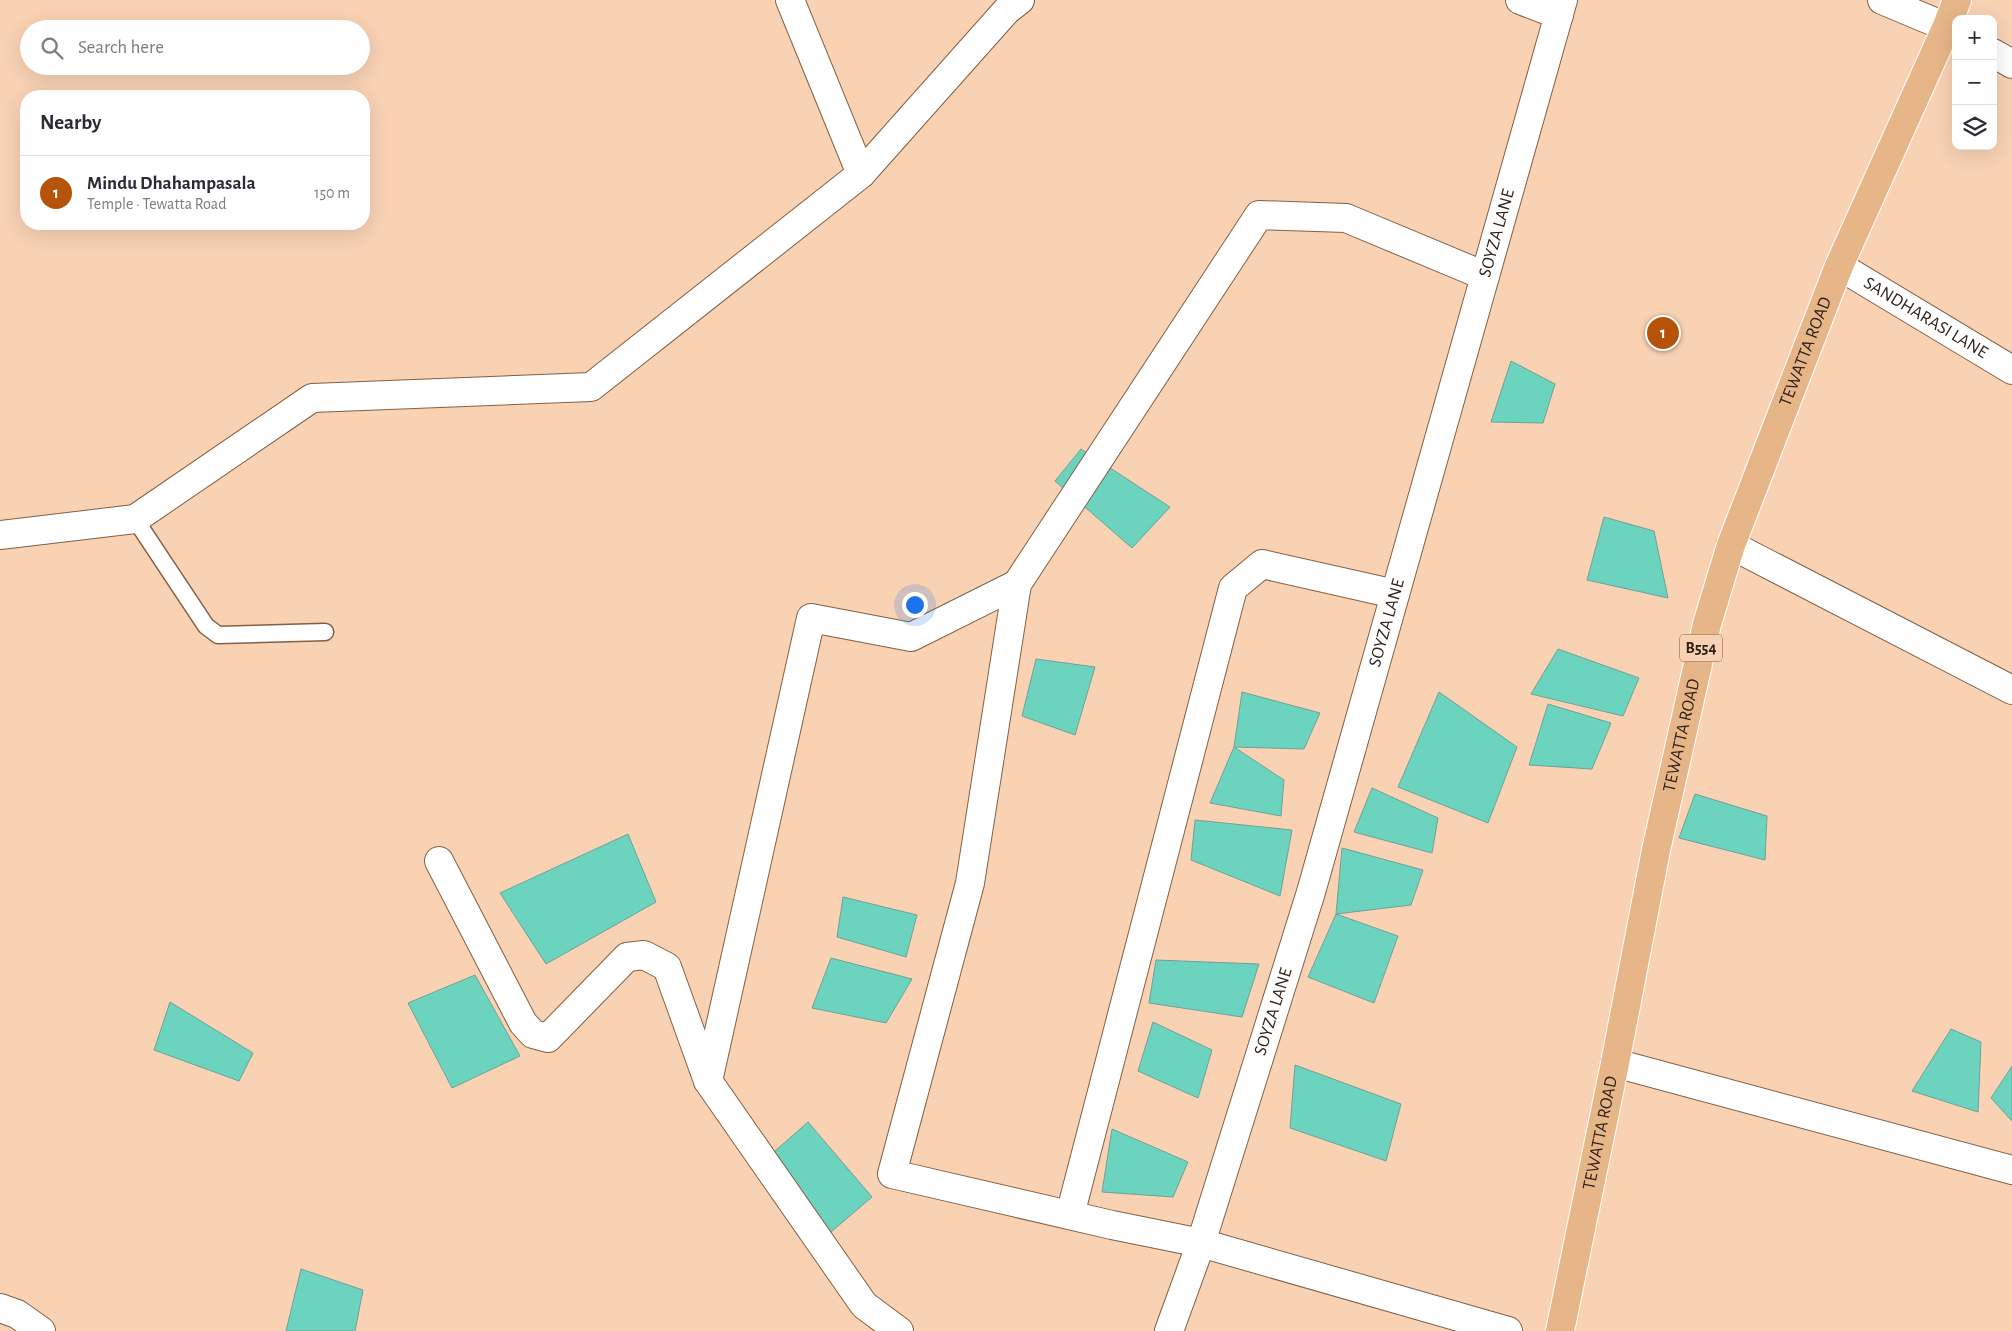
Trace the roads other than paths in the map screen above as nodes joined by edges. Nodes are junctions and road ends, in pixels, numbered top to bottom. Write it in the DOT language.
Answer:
graph roads {
  1 [pos="790,0"];
  2 [pos="1020,0"];
  3 [pos="1520,0"];
  4 [pos="1882,0"];
  5 [pos="1957,0"];
  6 [pos="1561,8"];
  7 [pos="1951,29"];
  8 [pos="1997,55"];
  9 [pos="2012,64"];
  10 [pos="861,174"];
  11 [pos="1839,266"];
  12 [pos="1485,276"];
  13 [pos="2012,370"];
  14 [pos="135,519"];
  15 [pos="0,535"];
  16 [pos="1732,545"];
  17 [pos="1016,584"];
  18 [pos="1395,594"];
  19 [pos="324,632"];
  20 [pos="2012,690"];
  21 [pos="438,861"];
  22 [pos="1615,1063"];
  23 [pos="708,1081"];
  24 [pos="2012,1170"];
  25 [pos="1070,1215"];
  26 [pos="1202,1243"];
  27 [pos="0,1308"];
  28 [pos="41,1331"];
  29 [pos="899,1331"];
  30 [pos="1169,1331"];
  31 [pos="1508,1331"];
  32 [pos="1560,1331"];
  1 -- 10 [label="street"];
  2 -- 10 [label="street"];
  3 -- 6 [label="street"];
  4 -- 7 [label="street"];
  5 -- 7 [label="main road, TEWATTA ROAD / B554"];
  6 -- 12 [label="street, SOYZA LANE"];
  7 -- 11 [label="main road, TEWATTA ROAD / B554"];
  8 -- 9 [label="street"];
  10 -- 14 [label="street"];
  11 -- 13 [label="street, SANDHARASI LANE"];
  11 -- 16 [label="main road, TEWATTA ROAD / B554"];
  12 -- 17 [label="street"];
  12 -- 18 [label="street, SOYZA LANE"];
  14 -- 15 [label="street"];
  14 -- 19 [label="lane"];
  16 -- 20 [label="street"];
  16 -- 22 [label="main road, TEWATTA ROAD / B554"];
  17 -- 23 [label="street"];
  17 -- 25 [label="street"];
  18 -- 25 [label="street"];
  18 -- 26 [label="street, SOYZA LANE"];
  21 -- 23 [label="street"];
  22 -- 24 [label="street"];
  22 -- 32 [label="main road, TEWATTA ROAD / B554"];
  23 -- 29 [label="street"];
  25 -- 26 [label="street"];
  26 -- 30 [label="street, SOYZA LANE"];
  26 -- 31 [label="street"];
  27 -- 28 [label="street"];
}
